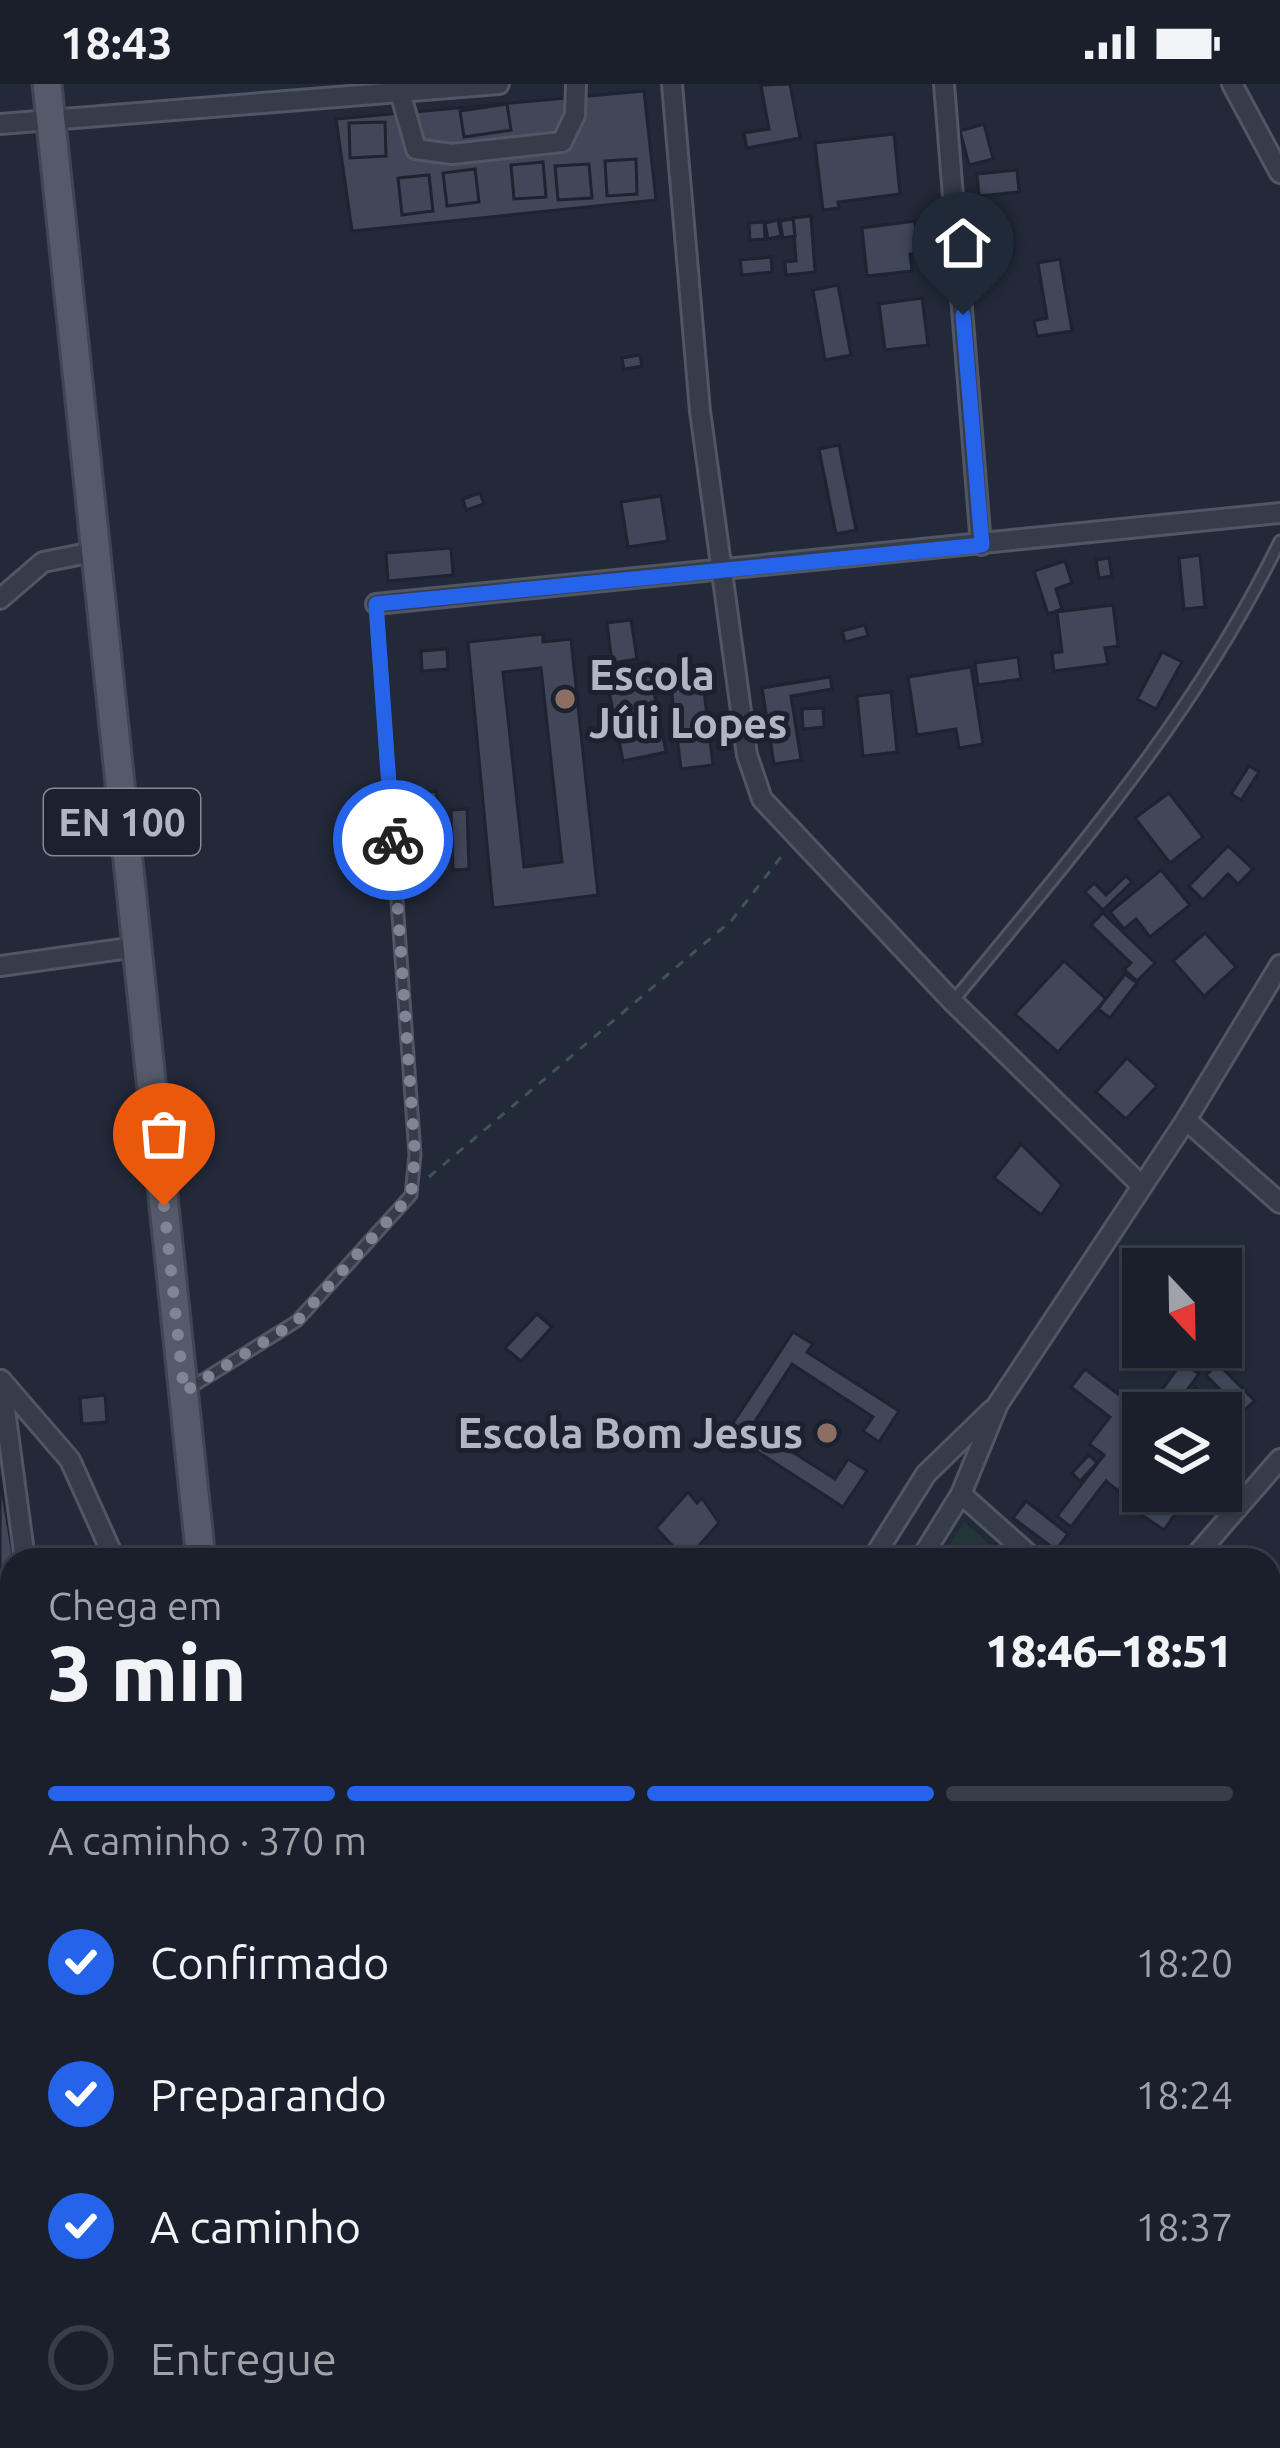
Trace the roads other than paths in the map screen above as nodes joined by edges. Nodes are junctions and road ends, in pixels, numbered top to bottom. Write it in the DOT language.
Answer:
graph roads {
  1 [pos="47,84"];
  2 [pos="500,84"];
  3 [pos="576,84"];
  4 [pos="672,84"];
  5 [pos="944,84"];
  6 [pos="1232,84"];
  7 [pos="400,92"];
  8 [pos="51,118"];
  9 [pos="0,124"];
  10 [pos="1280,172"];
  11 [pos="1280,513"];
  12 [pos="1280,542"];
  13 [pos="982,545"];
  14 [pos="93,552"];
  15 [pos="721,573"];
  16 [pos="0,599"];
  17 [pos="376,604"];
  18 [pos="136,947"];
  19 [pos="1280,965"];
  20 [pos="0,966"];
  21 [pos="952,1002"];
  22 [pos="1186,1120"];
  23 [pos="1142,1186"];
  24 [pos="1280,1203"];
  25 [pos="0,1370"];
  26 [pos="2,1380"];
  27 [pos="184,1392"];
  28 [pos="998,1404"];
  29 [pos="1280,1459"];
  30 [pos="962,1494"];
  31 [pos="23,1548"];
  32 [pos="110,1548"];
  33 [pos="200,1548"];
  34 [pos="880,1548"];
  35 [pos="928,1548"];
  36 [pos="1022,1548"];
  37 [pos="1202,1548"];
  1 -- 8 [label="main road, EN 100"];
  2 -- 7 [label="street"];
  3 -- 7 [label="street"];
  4 -- 15 [label="street"];
  5 -- 13 [label="street"];
  6 -- 10 [label="street"];
  7 -- 8 [label="street"];
  8 -- 9 [label="street"];
  8 -- 14 [label="main road, EN 100"];
  11 -- 13 [label="street"];
  12 -- 21 [label="lane"];
  13 -- 15 [label="street"];
  14 -- 16 [label="street"];
  14 -- 18 [label="main road, EN 100"];
  15 -- 17 [label="street"];
  15 -- 21 [label="street"];
  17 -- 27 [label="lane"];
  18 -- 20 [label="street"];
  18 -- 27 [label="main road, EN 100"];
  19 -- 22 [label="street"];
  21 -- 23 [label="street"];
  22 -- 23 [label="street"];
  22 -- 24 [label="street"];
  23 -- 28 [label="street"];
  25 -- 26 [label="street"];
  26 -- 31 [label="street"];
  26 -- 32 [label="street"];
  27 -- 33 [label="main road, EN 100"];
  28 -- 30 [label="street"];
  28 -- 34 [label="street"];
  29 -- 37 [label="street"];
  30 -- 35 [label="street"];
  30 -- 36 [label="street"];
}
